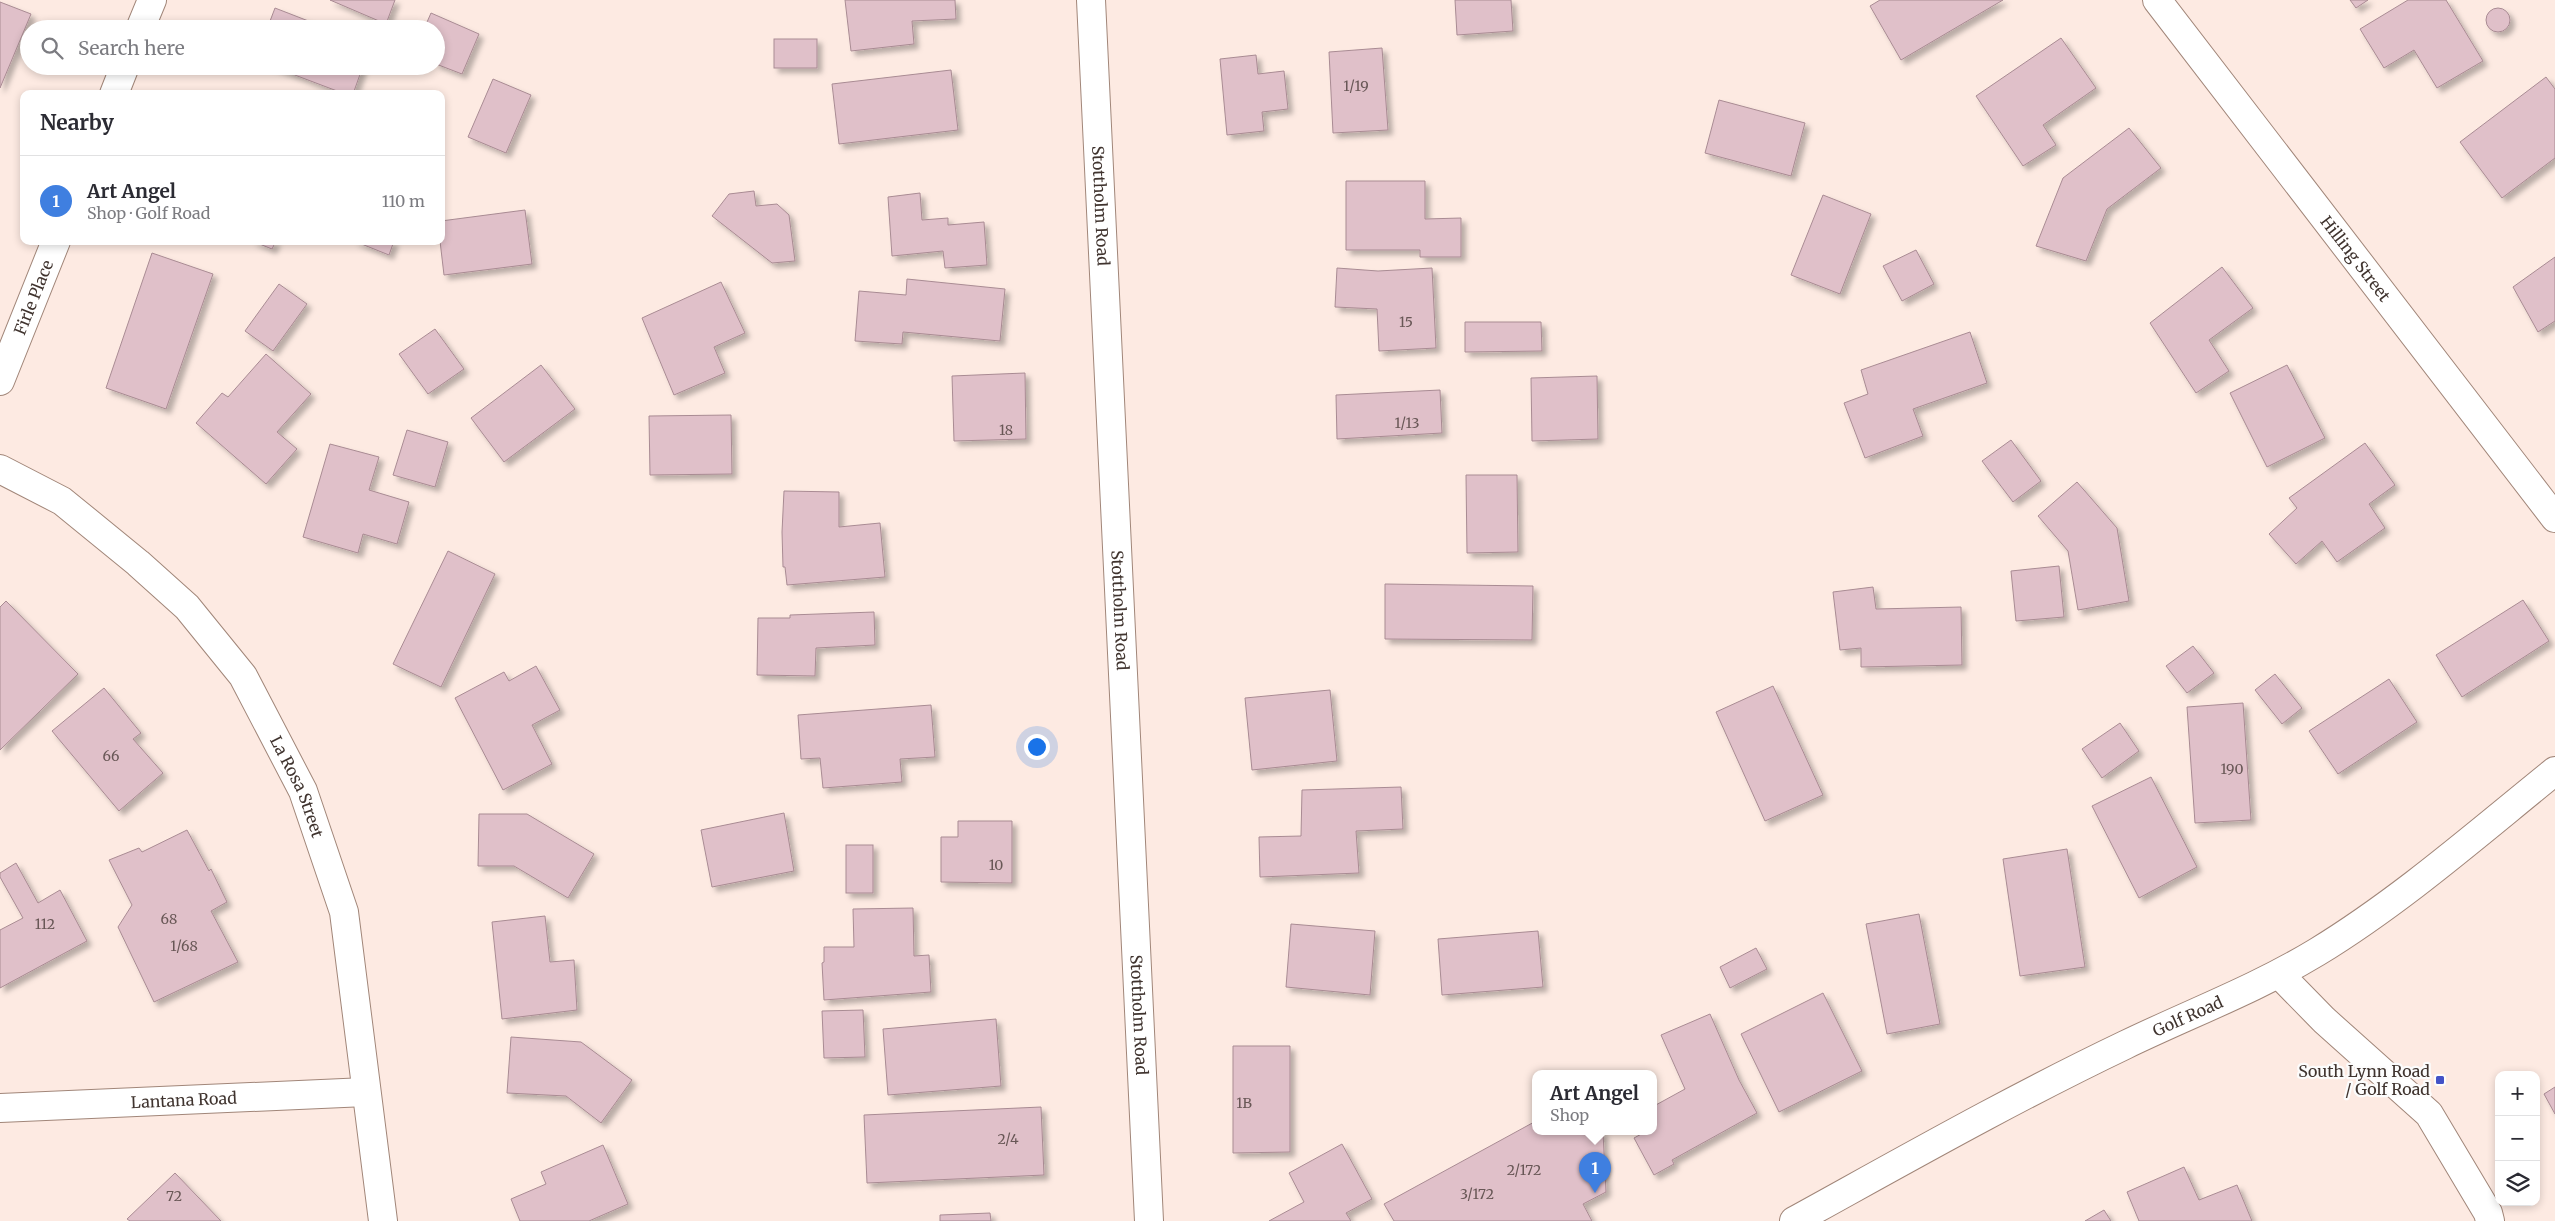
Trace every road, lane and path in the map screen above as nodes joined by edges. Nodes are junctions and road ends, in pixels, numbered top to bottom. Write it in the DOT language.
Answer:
graph roads {
  1 [pos="152,0"];
  2 [pos="1091,0"];
  3 [pos="2157,0"];
  4 [pos="144,20"];
  5 [pos="121,75"];
  6 [pos="116,90"];
  7 [pos="54,245"];
  8 [pos="0,382"];
  9 [pos="0,469"];
  10 [pos="2555,518"];
  11 [pos="2555,771"];
  12 [pos="2279,974"];
  13 [pos="366,1092"];
  14 [pos="0,1108"];
  15 [pos="383,1221"];
  16 [pos="1149,1221"];
  17 [pos="1794,1221"];
  18 [pos="2490,1221"];
  1 -- 4 [label="street"];
  2 -- 16 [label="street, Stottholm Road"];
  3 -- 10 [label="street, Hilling Street"];
  5 -- 6 [label="street"];
  7 -- 8 [label="street, Firle Place"];
  9 -- 13 [label="street, La Rosa Street"];
  11 -- 12 [label="street, Golf Road"];
  12 -- 17 [label="street, Golf Road"];
  12 -- 18 [label="street"];
  13 -- 14 [label="street, Lantana Road"];
  13 -- 15 [label="street, La Rosa Street"];
}
